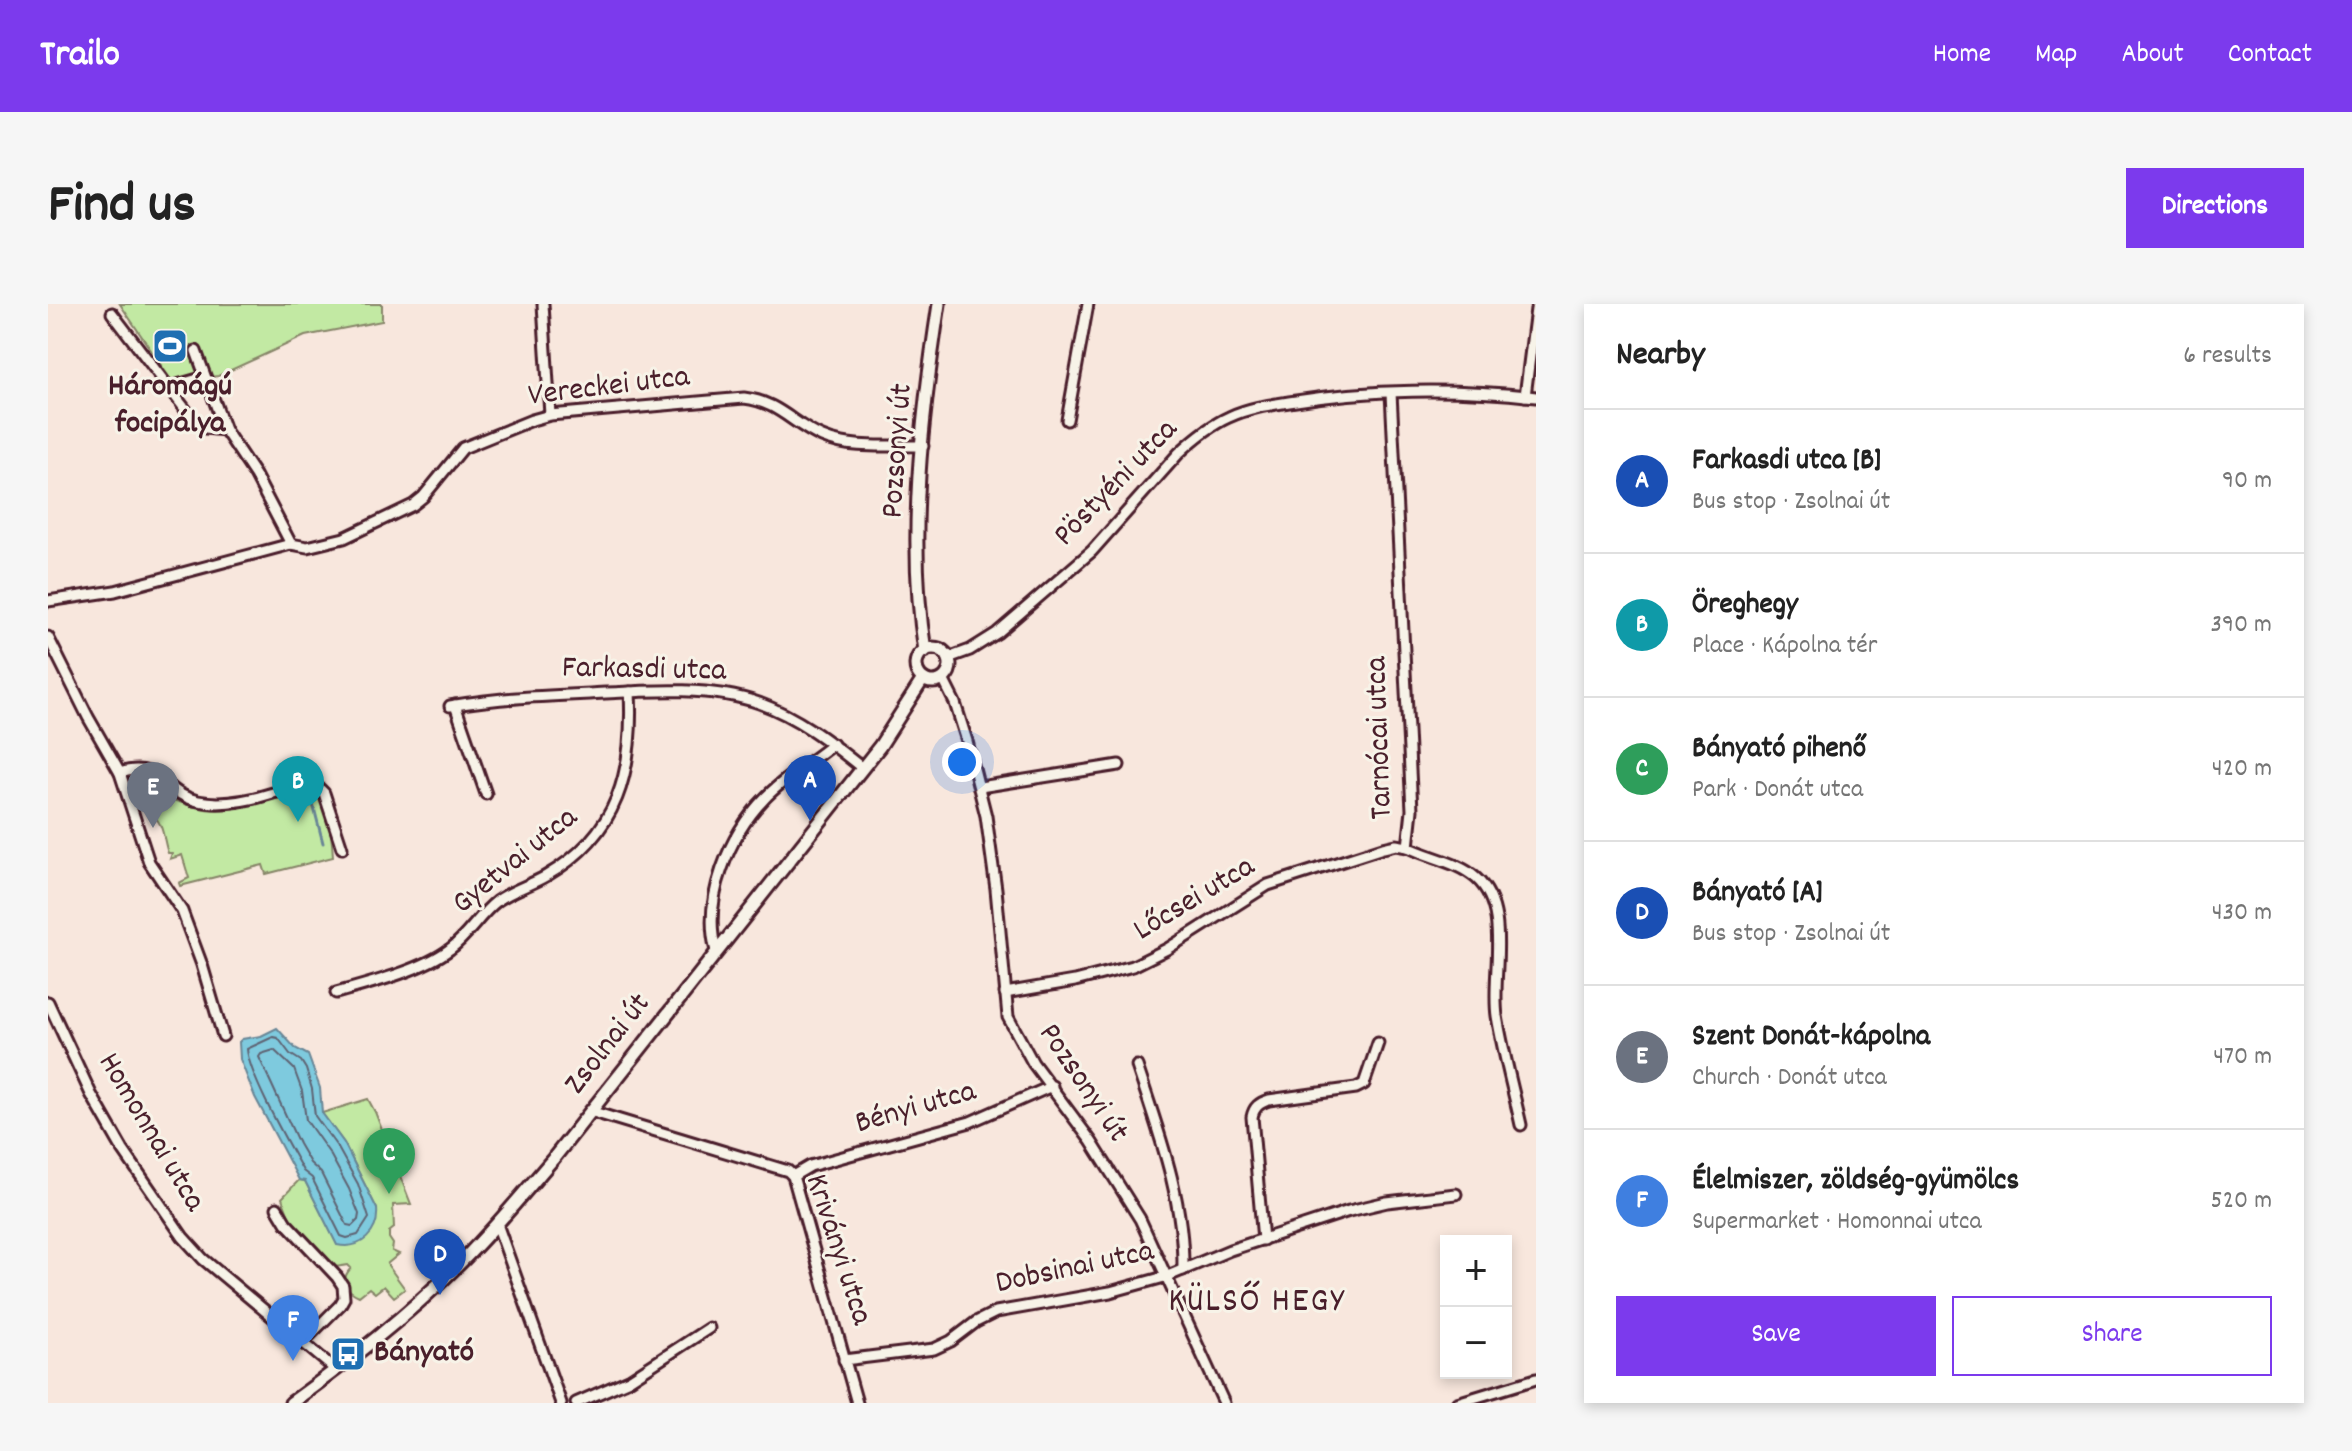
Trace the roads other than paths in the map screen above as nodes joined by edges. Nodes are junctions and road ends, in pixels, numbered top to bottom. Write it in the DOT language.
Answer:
graph roads {
  1 [pos="543,304"];
  2 [pos="939,304"];
  3 [pos="1088,304"];
  4 [pos="1536,309"];
  5 [pos="112,313"];
  6 [pos="196,351"];
  7 [pos="205,377"];
  8 [pos="167,388"];
  9 [pos="1391,393"];
  10 [pos="1531,397"];
  11 [pos="550,415"];
  12 [pos="1067,420"];
  13 [pos="225,430"];
  14 [pos="923,446"];
  15 [pos="291,544"];
  16 [pos="48,601"];
  17 [pos="48,638"];
  18 [pos="925,651"];
  19 [pos="948,658"];
  20 [pos="923,679"];
  21 [pos="943,679"];
  22 [pos="630,692"];
  23 [pos="833,744"];
  24 [pos="1119,765"];
  25 [pos="862,768"];
  26 [pos="120,773"];
  27 [pos="980,787"];
  28 [pos="486,794"];
  29 [pos="1408,847"];
  30 [pos="342,848"];
  31 [pos="716,951"];
  32 [pos="336,993"];
  33 [pos="1005,993"];
  34 [pos="48,1002"];
  35 [pos="223,1036"];
  36 [pos="1378,1043"];
  37 [pos="1137,1066"];
  38 [pos="1052,1086"];
  39 [pos="590,1111"];
  40 [pos="1521,1125"];
  41 [pos="793,1176"];
  42 [pos="1456,1194"];
  43 [pos="277,1208"];
  44 [pos="497,1224"];
  45 [pos="1263,1240"];
  46 [pos="1183,1270"];
  47 [pos="1168,1276"];
  48 [pos="709,1328"];
  49 [pos="303,1342"];
  50 [pos="844,1360"];
  51 [pos="336,1370"];
  52 [pos="1536,1379"];
  53 [pos="291,1403"];
  54 [pos="561,1403"];
  55 [pos="576,1403"];
  56 [pos="857,1403"];
  57 [pos="1224,1403"];
  58 [pos="1457,1403"];
  1 -- 11 [label="street"];
  2 -- 14 [label="street, Pozsonyi út"];
  3 -- 12 [label="street"];
  4 -- 10 [label="street"];
  5 -- 8 [label="street"];
  6 -- 7 [label="street"];
  7 -- 8 [label="street"];
  7 -- 13 [label="street"];
  8 -- 13 [label="street"];
  9 -- 10 [label="street, Pöstyéni utca"];
  9 -- 19 [label="street, Pöstyéni utca"];
  9 -- 29 [label="street, Tarnócai utca"];
  11 -- 14 [label="street, Vereckei utca"];
  11 -- 15 [label="street, Vereckei utca"];
  13 -- 15 [label="street"];
  14 -- 18 [label="street, Pozsonyi út"];
  15 -- 16 [label="street, Vereckei utca"];
  17 -- 26 [label="street"];
  18 -- 19 [label="street"];
  18 -- 20 [label="street"];
  19 -- 21 [label="street"];
  20 -- 21 [label="street"];
  20 -- 25 [label="street, Zsolnai út"];
  21 -- 27 [label="street, Pozsonyi út"];
  22 -- 23 [label="street, Farkasdi utca"];
  22 -- 28 [label="street, Farkasdi utca"];
  22 -- 32 [label="street, Gyetvai utca"];
  23 -- 25 [label="street, Farkasdi utca"];
  23 -- 31 [label="street"];
  24 -- 27 [label="street"];
  25 -- 31 [label="street, Zsolnai út"];
  26 -- 30 [label="street"];
  26 -- 35 [label="street"];
  27 -- 33 [label="street, Pozsonyi út"];
  29 -- 33 [label="street, Lőcsei utca"];
  29 -- 40 [label="street, Tarnócai utca"];
  31 -- 39 [label="street, Zsolnai út"];
  33 -- 38 [label="street, Pozsonyi út"];
  34 -- 49 [label="street, Homonnai utca"];
  36 -- 45 [label="street"];
  37 -- 46 [label="street, Dobsinai utca"];
  38 -- 41 [label="street, Bényi utca"];
  38 -- 47 [label="street, Pozsonyi út"];
  39 -- 41 [label="street, Kriványi utca"];
  39 -- 44 [label="street, Zsolnai út"];
  41 -- 50 [label="street, Kriványi utca"];
  42 -- 45 [label="street, Dobsinai utca"];
  43 -- 49 [label="street"];
  44 -- 51 [label="street, Zsolnai út"];
  44 -- 54 [label="street"];
  45 -- 46 [label="street, Dobsinai utca"];
  46 -- 47 [label="street, Dobsinai utca"];
  47 -- 50 [label="street, Dobsinai utca"];
  47 -- 57 [label="street, Pozsonyi út"];
  48 -- 55 [label="street"];
  49 -- 51 [label="street, Homonnai utca"];
  50 -- 56 [label="street, Kriványi utca"];
  51 -- 53 [label="street, Zsolnai út"];
  52 -- 58 [label="street"];
}
